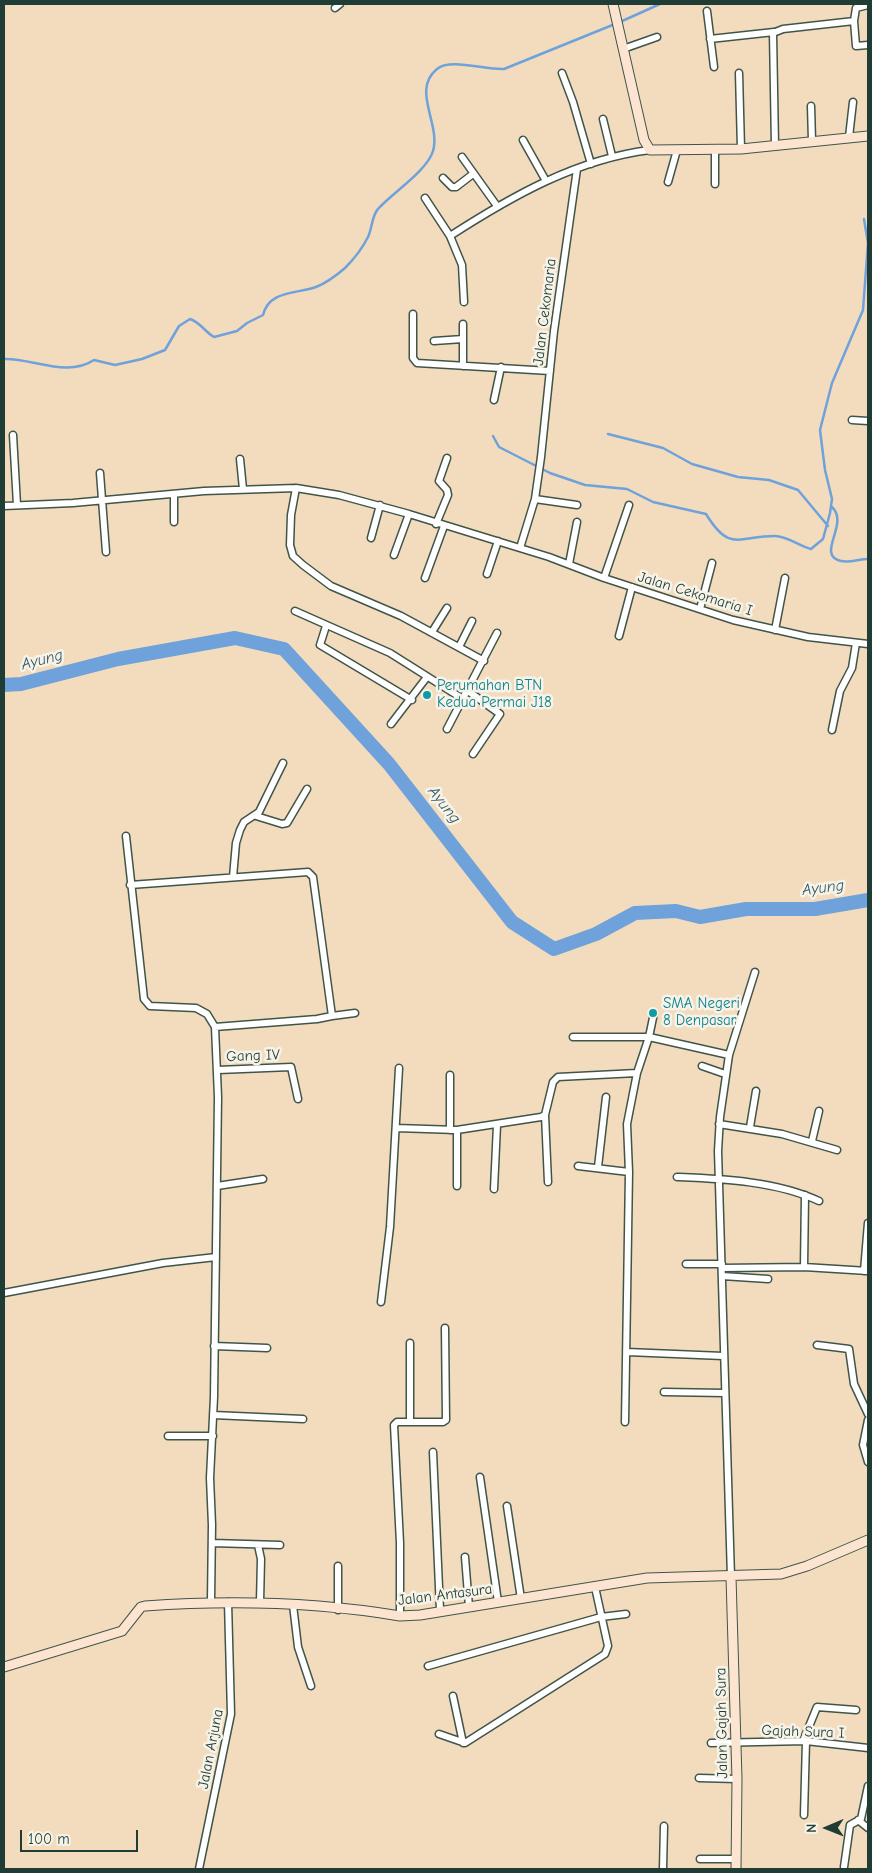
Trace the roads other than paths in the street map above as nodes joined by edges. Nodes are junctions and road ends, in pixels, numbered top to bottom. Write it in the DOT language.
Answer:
graph roads {
  1 [pos="868,5"];
  2 [pos="614,7"];
  3 [pos="707,10"];
  4 [pos="854,22"];
  5 [pos="774,32"];
  6 [pos="657,37"];
  7 [pos="710,38"];
  8 [pos="868,46"];
  9 [pos="623,49"];
  10 [pos="714,67"];
  11 [pos="562,73"];
  12 [pos="739,73"];
  13 [pos="853,102"];
  14 [pos="811,106"];
  15 [pos="603,119"];
  16 [pos="868,136"];
  17 [pos="849,138"];
  18 [pos="523,140"];
  19 [pos="812,141"];
  20 [pos="774,146"];
  21 [pos="741,149"];
  22 [pos="650,150"];
  23 [pos="678,150"];
  24 [pos="714,150"];
  25 [pos="612,156"];
  26 [pos="462,157"];
  27 [pos="591,164"];
  28 [pos="577,169"];
  29 [pos="473,174"];
  30 [pos="443,178"];
  31 [pos="546,181"];
  32 [pos="668,182"];
  33 [pos="715,184"];
  34 [pos="425,198"];
  35 [pos="497,206"];
  36 [pos="450,236"];
  37 [pos="464,302"];
  38 [pos="413,314"];
  39 [pos="463,324"];
  40 [pos="463,339"];
  41 [pos="434,341"];
  42 [pos="463,366"];
  43 [pos="500,368"];
  44 [pos="550,371"];
  45 [pos="494,400"];
  46 [pos="852,420"];
  47 [pos="868,421"];
  48 [pos="13,435"];
  49 [pos="447,458"];
  50 [pos="240,459"];
  51 [pos="100,473"];
  52 [pos="296,488"];
  53 [pos="243,489"];
  54 [pos="174,494"];
  55 [pos="535,499"];
  56 [pos="102,501"];
  57 [pos="629,504"];
  58 [pos="17,505"];
  59 [pos="380,505"];
  60 [pos="577,505"];
  61 [pos="4,506"];
  62 [pos="409,514"];
  63 [pos="174,522"];
  64 [pos="577,522"];
  65 [pos="436,524"];
  66 [pos="444,526"];
  67 [pos="371,538"];
  68 [pos="498,541"];
  69 [pos="520,548"];
  70 [pos="106,552"];
  71 [pos="394,554"];
  72 [pos="712,563"];
  73 [pos="569,564"];
  74 [pos="487,574"];
  75 [pos="425,578"];
  76 [pos="604,578"];
  77 [pos="785,578"];
  78 [pos="632,587"];
  79 [pos="447,608"];
  80 [pos="700,610"];
  81 [pos="295,611"];
  82 [pos="472,621"];
  83 [pos="326,626"];
  84 [pos="775,630"];
  85 [pos="432,632"];
  86 [pos="497,633"];
  87 [pos="620,636"];
  88 [pos="856,643"];
  89 [pos="868,644"];
  90 [pos="459,647"];
  91 [pos="484,661"];
  92 [pos="427,677"];
  93 [pos="468,691"];
  94 [pos="463,699"];
  95 [pos="412,700"];
  96 [pos="391,724"];
  97 [pos="446,729"];
  98 [pos="832,730"];
  99 [pos="473,754"];
  100 [pos="283,763"];
  101 [pos="307,790"];
  102 [pos="256,816"];
  103 [pos="126,836"];
  104 [pos="233,877"];
  105 [pos="130,885"];
  106 [pos="755,972"];
  107 [pos="355,1013"];
  108 [pos="654,1013"];
  109 [pos="332,1016"];
  110 [pos="215,1027"];
  111 [pos="574,1037"];
  112 [pos="649,1037"];
  113 [pos="728,1055"];
  114 [pos="702,1066"];
  115 [pos="399,1068"];
  116 [pos="218,1070"];
  117 [pos="637,1073"];
  118 [pos="725,1074"];
  119 [pos="450,1075"];
  120 [pos="756,1090"];
  121 [pos="606,1097"];
  122 [pos="298,1098"];
  123 [pos="819,1111"];
  124 [pos="545,1115"];
  125 [pos="719,1124"];
  126 [pos="497,1125"];
  127 [pos="750,1127"];
  128 [pos="396,1128"];
  129 [pos="453,1130"];
  130 [pos="812,1141"];
  131 [pos="837,1150"];
  132 [pos="578,1166"];
  133 [pos="598,1167"];
  134 [pos="629,1172"];
  135 [pos="677,1177"];
  136 [pos="264,1179"];
  137 [pos="720,1179"];
  138 [pos="548,1182"];
  139 [pos="217,1186"];
  140 [pos="457,1186"];
  141 [pos="494,1189"];
  142 [pos="805,1195"];
  143 [pos="819,1201"];
  144 [pos="868,1223"];
  145 [pos="216,1257"];
  146 [pos="686,1264"];
  147 [pos="722,1266"];
  148 [pos="804,1267"];
  149 [pos="866,1271"];
  150 [pos="722,1276"];
  151 [pos="768,1279"];
  152 [pos="4,1293"];
  153 [pos="380,1302"];
  154 [pos="445,1328"];
  155 [pos="410,1343"];
  156 [pos="817,1345"];
  157 [pos="214,1346"];
  158 [pos="267,1348"];
  159 [pos="627,1352"];
  160 [pos="723,1356"];
  161 [pos="664,1392"];
  162 [pos="725,1393"];
  163 [pos="868,1414"];
  164 [pos="213,1415"];
  165 [pos="303,1419"];
  166 [pos="868,1420"];
  167 [pos="410,1422"];
  168 [pos="625,1422"];
  169 [pos="168,1436"];
  170 [pos="213,1436"];
  171 [pos="433,1452"];
  172 [pos="868,1462"];
  173 [pos="480,1477"];
  174 [pos="507,1506"];
  175 [pos="868,1540"];
  176 [pos="212,1543"];
  177 [pos="258,1545"];
  178 [pos="280,1545"];
  179 [pos="465,1557"];
  180 [pos="338,1566"];
  181 [pos="731,1577"];
  182 [pos="595,1587"];
  183 [pos="521,1599"];
  184 [pos="211,1601"];
  185 [pos="228,1602"];
  186 [pos="260,1602"];
  187 [pos="498,1602"];
  188 [pos="293,1605"];
  189 [pos="469,1607"];
  190 [pos="338,1610"];
  191 [pos="440,1610"];
  192 [pos="626,1614"];
  193 [pos="400,1616"];
  194 [pos="601,1617"];
  195 [pos="428,1666"];
  196 [pos="4,1667"];
  197 [pos="311,1686"];
  198 [pos="453,1696"];
  199 [pos="856,1710"];
  200 [pos="439,1734"];
  201 [pos="805,1741"];
  202 [pos="463,1743"];
  203 [pos="736,1743"];
  204 [pos="711,1744"];
  205 [pos="868,1748"];
  206 [pos="700,1778"];
  207 [pos="737,1779"];
  208 [pos="868,1786"];
  209 [pos="804,1815"];
  210 [pos="858,1820"];
  211 [pos="664,1826"];
  212 [pos="868,1828"];
  213 [pos="700,1859"];
  214 [pos="736,1860"];
  215 [pos="844,1867"];
  216 [pos="199,1869"];
  217 [pos="663,1869"];
  218 [pos="736,1869"];
  1 -- 4 [label="street"];
  2 -- 9 [label="main road"];
  3 -- 7 [label="street"];
  4 -- 5 [label="street"];
  4 -- 8 [label="street"];
  5 -- 7 [label="street"];
  5 -- 20 [label="street"];
  6 -- 9 [label="street"];
  7 -- 10 [label="street"];
  9 -- 22 [label="main road"];
  11 -- 27 [label="street"];
  12 -- 21 [label="street"];
  13 -- 17 [label="street"];
  14 -- 19 [label="street"];
  15 -- 25 [label="street"];
  16 -- 17 [label="main road"];
  17 -- 19 [label="main road"];
  18 -- 31 [label="street"];
  19 -- 20 [label="main road"];
  20 -- 21 [label="main road"];
  21 -- 24 [label="main road"];
  22 -- 23 [label="main road"];
  22 -- 25 [label="street"];
  23 -- 24 [label="main road"];
  23 -- 32 [label="street"];
  24 -- 33 [label="street"];
  25 -- 27 [label="street"];
  26 -- 29 [label="street"];
  27 -- 28 [label="street"];
  28 -- 31 [label="street"];
  28 -- 44 [label="street, Jalan Cekomaria"];
  29 -- 30 [label="street"];
  29 -- 35 [label="street"];
  31 -- 35 [label="street"];
  34 -- 36 [label="street"];
  35 -- 36 [label="street"];
  36 -- 37 [label="street"];
  38 -- 42 [label="street"];
  39 -- 40 [label="street"];
  40 -- 41 [label="street"];
  40 -- 42 [label="street"];
  42 -- 43 [label="street"];
  43 -- 44 [label="street"];
  43 -- 45 [label="street"];
  44 -- 55 [label="street, Jalan Cekomaria"];
  46 -- 47 [label="street"];
  48 -- 58 [label="street"];
  49 -- 65 [label="street"];
  50 -- 53 [label="street"];
  51 -- 56 [label="street"];
  52 -- 53 [label="street, Jalan Cekomaria I"];
  52 -- 59 [label="street, Jalan Cekomaria I"];
  52 -- 85 [label="street"];
  53 -- 54 [label="street, Jalan Cekomaria I"];
  54 -- 56 [label="street, Jalan Cekomaria I"];
  54 -- 63 [label="street"];
  55 -- 60 [label="street"];
  55 -- 69 [label="street, Jalan Cekomaria"];
  56 -- 58 [label="street, Jalan Cekomaria I"];
  56 -- 70 [label="street"];
  57 -- 76 [label="street"];
  58 -- 61 [label="street, Jalan Cekomaria I"];
  59 -- 62 [label="street, Jalan Cekomaria I"];
  59 -- 67 [label="street"];
  62 -- 65 [label="street, Jalan Cekomaria I"];
  62 -- 71 [label="street"];
  64 -- 73 [label="street"];
  65 -- 66 [label="street, Jalan Cekomaria I"];
  66 -- 68 [label="street, Jalan Cekomaria I"];
  66 -- 75 [label="street"];
  68 -- 69 [label="street, Jalan Cekomaria I"];
  68 -- 74 [label="street"];
  69 -- 73 [label="street, Jalan Cekomaria I"];
  72 -- 80 [label="street"];
  73 -- 76 [label="street, Jalan Cekomaria I"];
  76 -- 78 [label="street, Jalan Cekomaria I"];
  77 -- 84 [label="street"];
  78 -- 80 [label="street, Jalan Cekomaria I"];
  78 -- 87 [label="street"];
  79 -- 85 [label="street"];
  80 -- 84 [label="street, Jalan Cekomaria I"];
  81 -- 83 [label="street"];
  82 -- 90 [label="street"];
  83 -- 92 [label="street"];
  83 -- 95 [label="street"];
  84 -- 88 [label="street, Jalan Cekomaria I"];
  85 -- 90 [label="street"];
  86 -- 91 [label="street"];
  88 -- 89 [label="street, Jalan Cekomaria I"];
  88 -- 98 [label="street"];
  90 -- 91 [label="street"];
  91 -- 93 [label="street"];
  92 -- 94 [label="street"];
  92 -- 95 [label="street"];
  93 -- 94 [label="street"];
  93 -- 99 [label="street"];
  94 -- 97 [label="street"];
  95 -- 96 [label="street"];
  100 -- 102 [label="street"];
  101 -- 102 [label="street"];
  102 -- 104 [label="street"];
  103 -- 105 [label="street"];
  104 -- 105 [label="street"];
  104 -- 109 [label="street"];
  105 -- 110 [label="street"];
  106 -- 113 [label="street"];
  107 -- 109 [label="street"];
  108 -- 112 [label="street"];
  109 -- 110 [label="street"];
  110 -- 116 [label="street"];
  111 -- 112 [label="street"];
  112 -- 113 [label="street"];
  112 -- 117 [label="street"];
  113 -- 118 [label="street"];
  114 -- 118 [label="street"];
  115 -- 128 [label="street"];
  116 -- 122 [label="street, Gang IV"];
  116 -- 139 [label="street"];
  117 -- 124 [label="street"];
  117 -- 134 [label="street"];
  118 -- 125 [label="street"];
  119 -- 129 [label="street"];
  120 -- 127 [label="street"];
  121 -- 133 [label="street"];
  123 -- 130 [label="street"];
  124 -- 126 [label="street"];
  124 -- 138 [label="street"];
  125 -- 127 [label="street"];
  125 -- 137 [label="street"];
  126 -- 129 [label="street"];
  126 -- 141 [label="street"];
  127 -- 130 [label="street"];
  128 -- 129 [label="street"];
  128 -- 153 [label="street"];
  129 -- 140 [label="street"];
  130 -- 131 [label="street"];
  132 -- 133 [label="street"];
  133 -- 134 [label="street"];
  134 -- 159 [label="street"];
  135 -- 137 [label="street"];
  136 -- 139 [label="street"];
  137 -- 142 [label="street"];
  137 -- 147 [label="street"];
  139 -- 145 [label="street"];
  142 -- 143 [label="street"];
  142 -- 148 [label="street"];
  144 -- 149 [label="street"];
  145 -- 152 [label="street"];
  145 -- 157 [label="street"];
  146 -- 147 [label="street"];
  147 -- 148 [label="street"];
  147 -- 150 [label="street"];
  148 -- 149 [label="street"];
  150 -- 151 [label="street"];
  150 -- 160 [label="street"];
  154 -- 167 [label="street"];
  155 -- 167 [label="street"];
  156 -- 163 [label="street"];
  157 -- 158 [label="street"];
  157 -- 164 [label="street"];
  159 -- 160 [label="street"];
  159 -- 168 [label="street"];
  160 -- 162 [label="street"];
  161 -- 162 [label="street"];
  162 -- 181 [label="street"];
  164 -- 165 [label="street"];
  164 -- 170 [label="street"];
  166 -- 172 [label="street"];
  167 -- 193 [label="street"];
  169 -- 170 [label="street"];
  170 -- 176 [label="street"];
  171 -- 191 [label="street"];
  173 -- 187 [label="street"];
  174 -- 183 [label="street"];
  175 -- 181 [label="main road, Jalan Antasura"];
  176 -- 177 [label="street"];
  176 -- 184 [label="street"];
  177 -- 178 [label="street"];
  177 -- 186 [label="street"];
  179 -- 189 [label="street"];
  180 -- 190 [label="street"];
  181 -- 182 [label="main road, Jalan Antasura"];
  181 -- 203 [label="main road, Jalan Gajah Sura"];
  182 -- 183 [label="main road, Jalan Antasura"];
  182 -- 194 [label="street"];
  183 -- 187 [label="main road, Jalan Antasura"];
  184 -- 185 [label="main road, Jalan Antasura"];
  184 -- 196 [label="main road, Jalan Antasura"];
  185 -- 186 [label="main road, Jalan Antasura"];
  185 -- 216 [label="street, Jalan Arjuna"];
  186 -- 188 [label="main road, Jalan Antasura"];
  187 -- 189 [label="main road, Jalan Antasura"];
  188 -- 190 [label="main road, Jalan Antasura"];
  188 -- 197 [label="street"];
  189 -- 191 [label="main road, Jalan Antasura"];
  190 -- 193 [label="main road, Jalan Antasura"];
  191 -- 193 [label="main road, Jalan Antasura"];
  192 -- 194 [label="street"];
  194 -- 195 [label="street"];
  194 -- 202 [label="street"];
  198 -- 202 [label="street"];
  199 -- 201 [label="street"];
  200 -- 202 [label="street"];
  201 -- 203 [label="street, Gajah Sura I"];
  201 -- 205 [label="street, Gajah Sura I"];
  201 -- 209 [label="street"];
  203 -- 204 [label="street, Gajah Sura I"];
  203 -- 207 [label="main road, Jalan Gajah Sura"];
  206 -- 207 [label="street"];
  207 -- 214 [label="main road, Jalan Gajah Sura"];
  208 -- 210 [label="street"];
  210 -- 212 [label="street"];
  210 -- 215 [label="street"];
  211 -- 217 [label="street"];
  213 -- 214 [label="street"];
  214 -- 218 [label="main road, Jalan Gajah Sura"];
}
